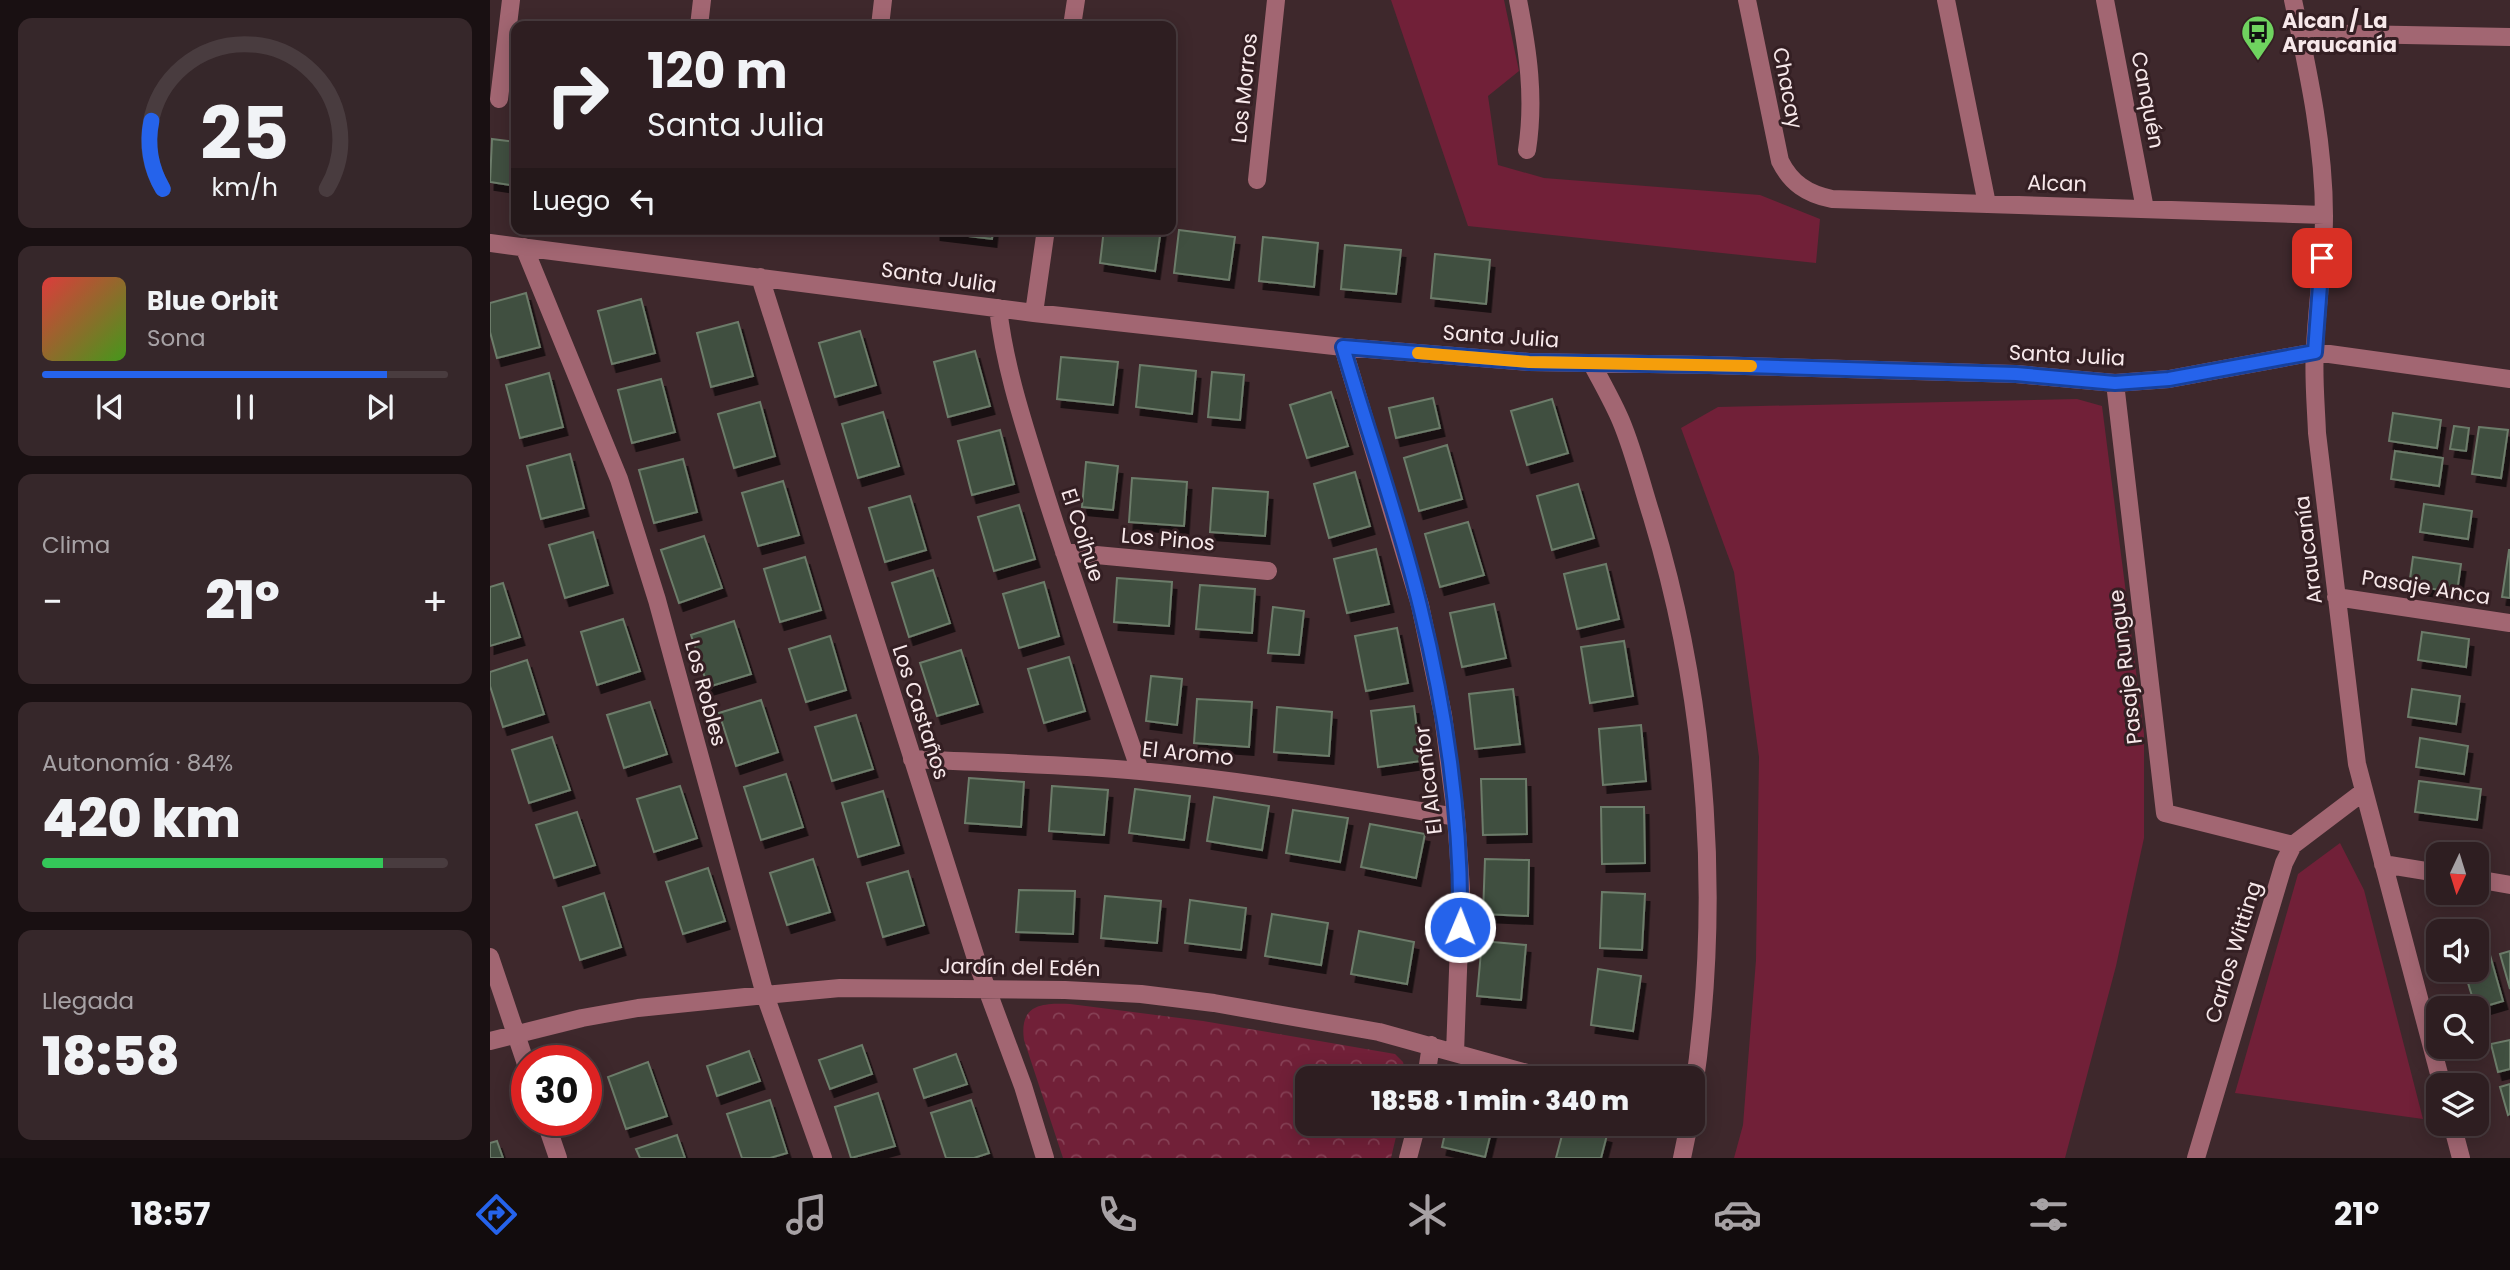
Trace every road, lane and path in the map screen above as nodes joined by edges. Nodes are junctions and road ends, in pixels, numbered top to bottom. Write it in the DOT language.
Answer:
graph roads {
  1 [pos="511,0"];
  2 [pos="702,0"];
  3 [pos="883,0"];
  4 [pos="1076,0"];
  5 [pos="1276,0"];
  6 [pos="1518,0"];
  7 [pos="1747,0"];
  8 [pos="1946,0"];
  9 [pos="2105,0"];
  10 [pos="2293,0"];
  11 [pos="700,21"];
  12 [pos="881,21"];
  13 [pos="1073,21"];
  14 [pos="2300,33"];
  15 [pos="2510,37"];
  16 [pos="499,99"];
  17 [pos="1527,150"];
  18 [pos="1257,180"];
  19 [pos="1793,180"];
  20 [pos="1987,204"];
  21 [pos="2145,209"];
  22 [pos="2324,215"];
  23 [pos="1045,235"];
  24 [pos="490,243"];
  25 [pos="524,247"];
  26 [pos="760,277"];
  27 [pos="998,308"];
  28 [pos="1034,313"];
  29 [pos="1343,347"];
  30 [pos="2315,352"];
  31 [pos="1592,364"];
  32 [pos="2510,379"];
  33 [pos="2115,383"];
  34 [pos="1064,552"];
  35 [pos="1268,571"];
  36 [pos="2336,597"];
  37 [pos="2510,623"];
  38 [pos="912,759"];
  39 [pos="1140,771"];
  40 [pos="2363,792"];
  41 [pos="1456,817"];
  42 [pos="2293,845"];
  43 [pos="2383,864"];
  44 [pos="2426,871"];
  45 [pos="2489,881"];
  46 [pos="2510,885"];
  47 [pos="490,957"];
  48 [pos="988,988"];
  49 [pos="765,995"];
  50 [pos="516,1036"];
  51 [pos="490,1041"];
  52 [pos="519,1045"];
  53 [pos="1431,1045"];
  54 [pos="1455,1053"];
  55 [pos="1428,1066"];
  56 [pos="1502,1066"];
  57 [pos="1697,1066"];
  58 [pos="2439,1073"];
  59 [pos="550,1136"];
  60 [pos="1414,1136"];
  61 [pos="1687,1136"];
  62 [pos="2455,1136"];
  63 [pos="558,1158"];
  64 [pos="823,1158"];
  65 [pos="1045,1158"];
  66 [pos="1408,1158"];
  67 [pos="1682,1158"];
  68 [pos="2196,1158"];
  69 [pos="2461,1158"];
  1 -- 16 [label="street"];
  2 -- 11 [label="street"];
  3 -- 12 [label="street"];
  4 -- 13 [label="street"];
  5 -- 18 [label="street, Los Morros"];
  6 -- 17 [label="street"];
  7 -- 19 [label="street, Chacay"];
  8 -- 20 [label="street"];
  9 -- 21 [label="street, Canquén"];
  10 -- 14 [label="street, Araucanía"];
  14 -- 15 [label="street"];
  14 -- 22 [label="street, Araucanía"];
  19 -- 20 [label="street, Alcan"];
  20 -- 21 [label="street, Alcan"];
  21 -- 22 [label="street, Alcan"];
  22 -- 30 [label="street, Araucanía"];
  23 -- 28 [label="street"];
  24 -- 25 [label="street, Santa Julia"];
  25 -- 26 [label="street, Santa Julia"];
  25 -- 49 [label="street, Los Robles"];
  26 -- 27 [label="street, Santa Julia"];
  26 -- 38 [label="street, Los Castaños"];
  27 -- 28 [label="street, Santa Julia"];
  27 -- 34 [label="street, El Coihue"];
  28 -- 29 [label="street, Santa Julia"];
  29 -- 31 [label="street, Santa Julia"];
  29 -- 41 [label="street, El Alcanfor"];
  30 -- 32 [label="street, Santa Julia"];
  30 -- 33 [label="street, Santa Julia"];
  30 -- 36 [label="street, Araucanía"];
  31 -- 33 [label="street, Santa Julia"];
  31 -- 57 [label="street"];
  33 -- 42 [label="street, Pasaje Rungue"];
  34 -- 35 [label="street, Los Pinos"];
  34 -- 39 [label="street, El Coihue"];
  36 -- 37 [label="street, Pasaje Anca"];
  36 -- 40 [label="street, Araucanía"];
  38 -- 39 [label="street, El Aromo"];
  38 -- 48 [label="street, Los Castaños"];
  39 -- 41 [label="street, El Aromo"];
  40 -- 42 [label="street"];
  40 -- 43 [label="street, Araucanía"];
  41 -- 54 [label="street, El Alcanfor"];
  42 -- 68 [label="street, Carlos Witting"];
  43 -- 44 [label="street"];
  43 -- 58 [label="street, Araucanía"];
  45 -- 46 [label="street"];
  47 -- 50 [label="street"];
  48 -- 49 [label="street, Jardín del Edén"];
  48 -- 53 [label="street, Jardín del Edén"];
  48 -- 65 [label="street, Los Castaños"];
  49 -- 50 [label="street, Jardín del Edén"];
  49 -- 64 [label="street, Los Robles"];
  50 -- 51 [label="street, Jardín del Edén"];
  50 -- 52 [label="street"];
  53 -- 54 [label="street, Jardín del Edén"];
  53 -- 55 [label="street"];
  54 -- 56 [label="street, Jardín del Edén"];
  59 -- 63 [label="street"];
  60 -- 66 [label="street"];
  61 -- 67 [label="street"];
  62 -- 69 [label="street"];
}
